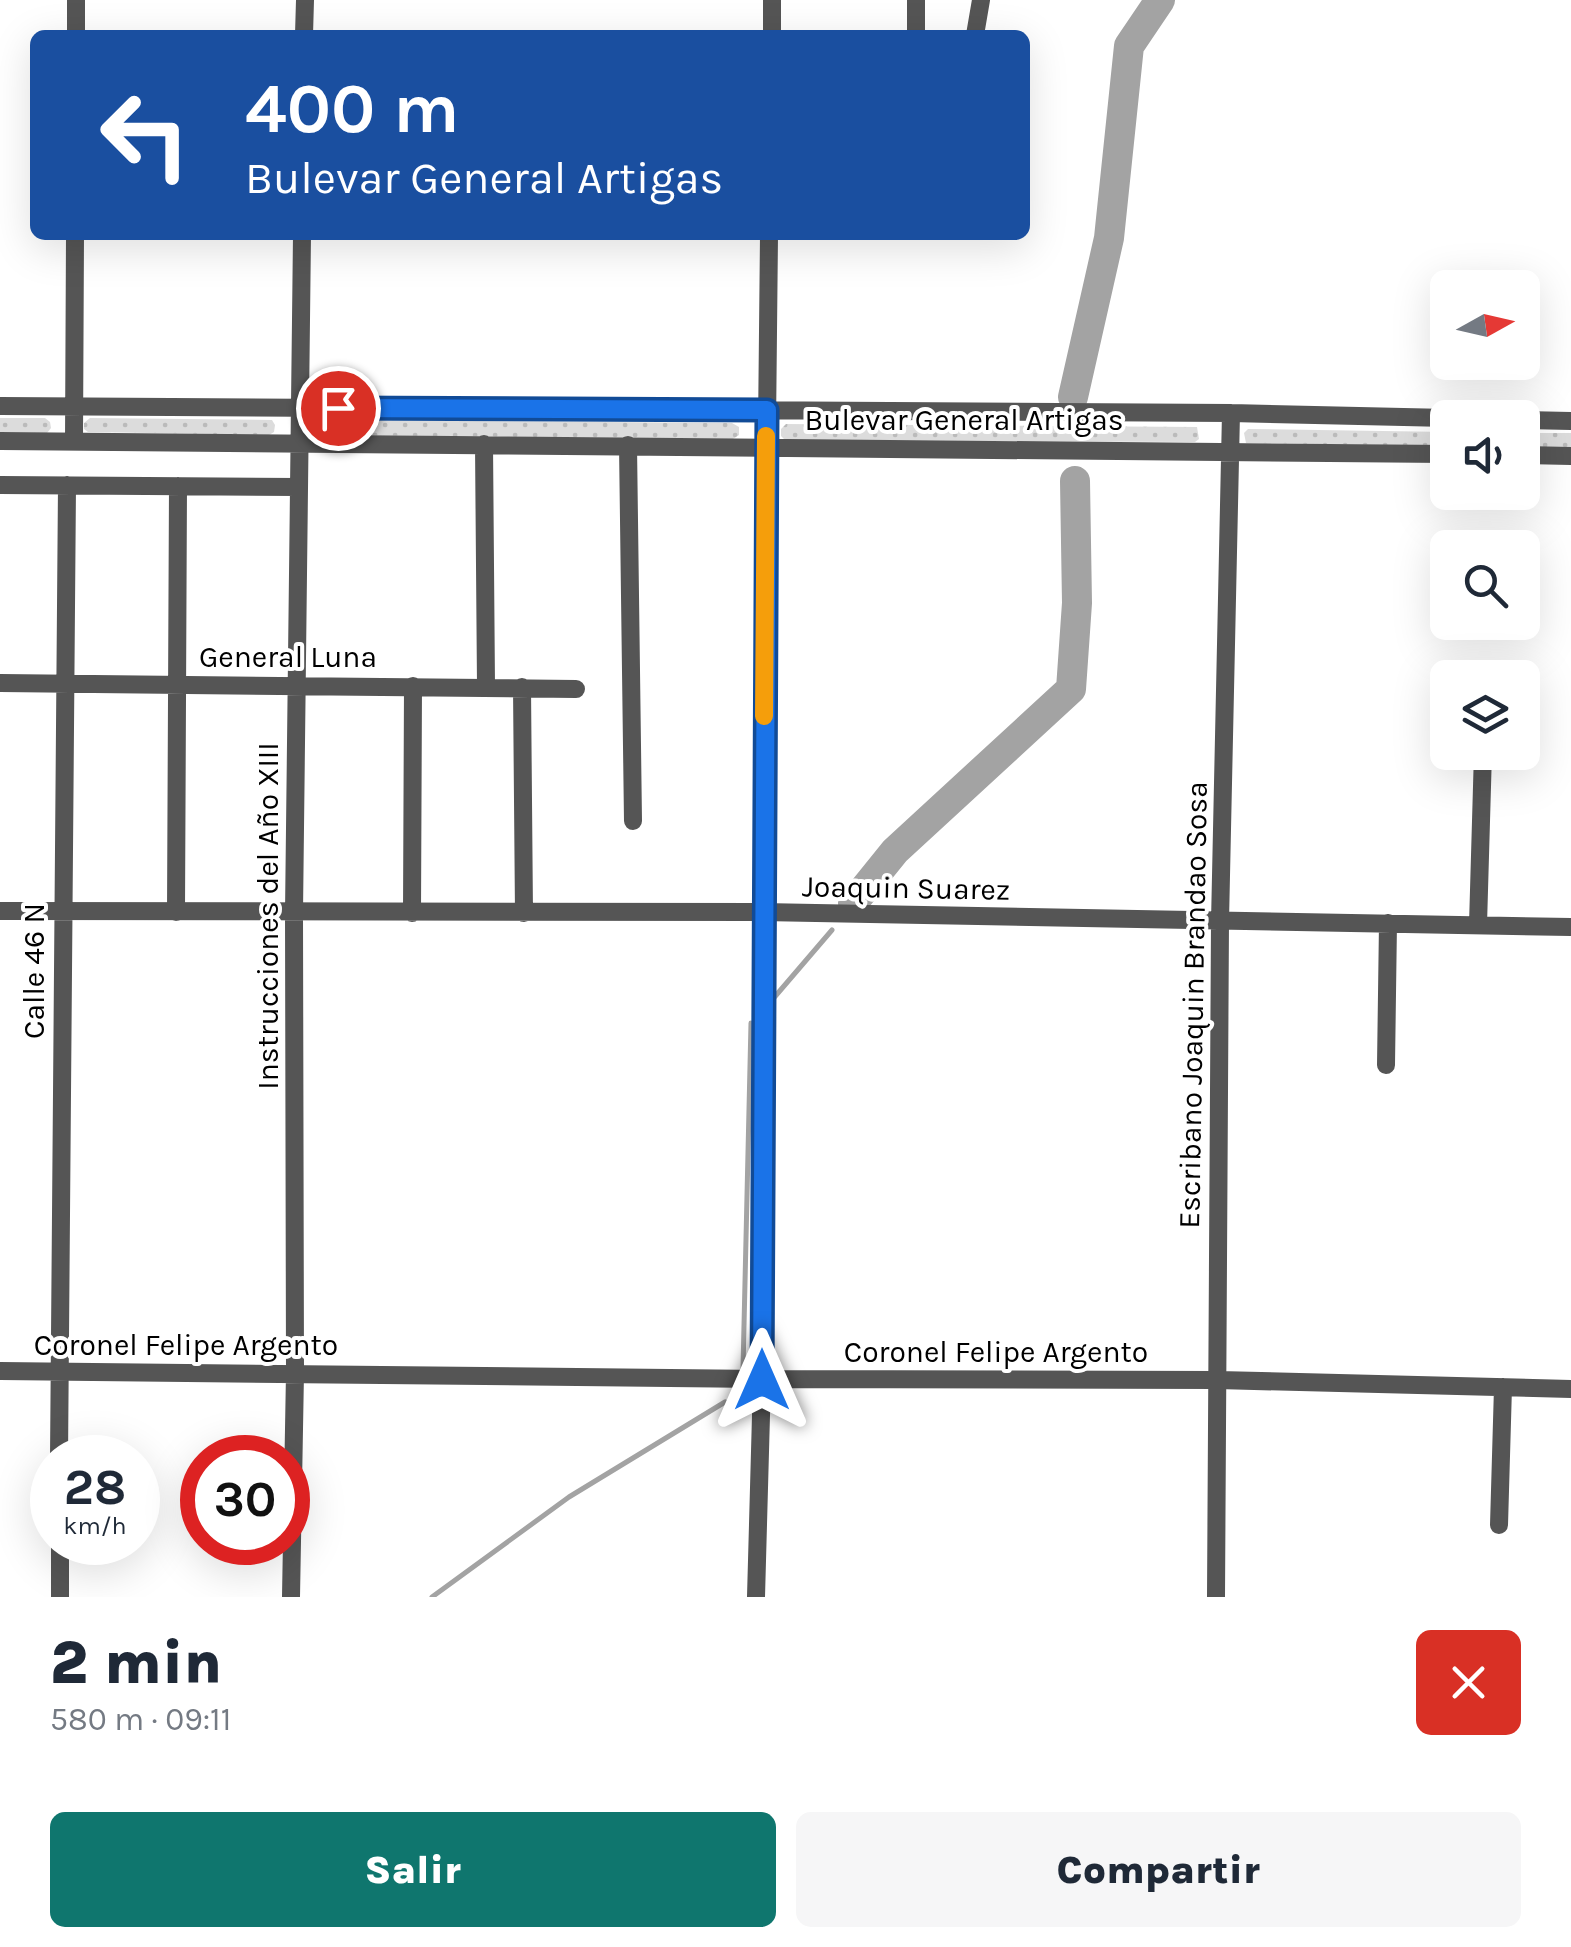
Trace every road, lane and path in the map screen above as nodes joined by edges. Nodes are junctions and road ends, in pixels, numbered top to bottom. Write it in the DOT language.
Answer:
graph roads {
  1 [pos="76,0"];
  2 [pos="304,0"];
  3 [pos="772,0"];
  4 [pos="916,0"];
  5 [pos="981,0"];
  6 [pos="76,30"];
  7 [pos="304,30"];
  8 [pos="772,30"];
  9 [pos="916,30"];
  10 [pos="976,30"];
  11 [pos="75,240"];
  12 [pos="302,240"];
  13 [pos="770,240"];
  14 [pos="0,406"];
  15 [pos="74,406"];
  16 [pos="300,408"];
  17 [pos="767,410"];
  18 [pos="1231,414"];
  19 [pos="1430,418"];
  20 [pos="1540,420"];
  21 [pos="1571,420"];
  22 [pos="0,441"];
  23 [pos="74,442"];
  24 [pos="298,443"];
  25 [pos="484,444"];
  26 [pos="628,446"];
  27 [pos="766,446"];
  28 [pos="1230,450"];
  29 [pos="1430,454"];
  30 [pos="1540,455"];
  31 [pos="1571,456"];
  32 [pos="0,484"];
  33 [pos="67,485"];
  34 [pos="178,486"];
  35 [pos="298,487"];
  36 [pos="0,683"];
  37 [pos="66,684"];
  38 [pos="177,684"];
  39 [pos="296,685"];
  40 [pos="413,686"];
  41 [pos="486,686"];
  42 [pos="522,687"];
  43 [pos="576,688"];
  44 [pos="1482,770"];
  45 [pos="632,821"];
  46 [pos="0,911"];
  47 [pos="62,911"];
  48 [pos="176,912"];
  49 [pos="762,912"];
  50 [pos="294,913"];
  51 [pos="412,913"];
  52 [pos="524,913"];
  53 [pos="1220,922"];
  54 [pos="1388,923"];
  55 [pos="1478,925"];
  56 [pos="1571,927"];
  57 [pos="1386,1065"];
  58 [pos="0,1371"];
  59 [pos="59,1372"];
  60 [pos="296,1373"];
  61 [pos="762,1380"];
  62 [pos="1218,1380"];
  63 [pos="1503,1387"];
  64 [pos="1571,1389"];
  65 [pos="59,1435"];
  66 [pos="1499,1525"];
  67 [pos="60,1565"];
  68 [pos="60,1597"];
  69 [pos="291,1597"];
  70 [pos="756,1597"];
  71 [pos="1216,1597"];
  1 -- 6 [label="street"];
  2 -- 7 [label="street"];
  3 -- 8 [label="street"];
  4 -- 9 [label="street"];
  5 -- 10 [label="street"];
  11 -- 15 [label="street"];
  12 -- 16 [label="street, Instrucciones del Año XIII"];
  13 -- 17 [label="street"];
  14 -- 15 [label="street, Bulevar General Artigas"];
  15 -- 16 [label="street, Bulevar General Artigas"];
  15 -- 23 [label="street"];
  16 -- 17 [label="street, Bulevar General Artigas"];
  16 -- 24 [label="street, Instrucciones del Año XIII"];
  17 -- 18 [label="street, Bulevar General Artigas"];
  17 -- 27 [label="street"];
  18 -- 19 [label="street, Bulevar General Artigas"];
  18 -- 28 [label="street, Escribano Joaquin Brandao Sosa"];
  20 -- 21 [label="street"];
  22 -- 23 [label="street, Bulevar General Artigas"];
  23 -- 24 [label="street, Bulevar General Artigas"];
  24 -- 25 [label="street, Bulevar General Artigas"];
  24 -- 35 [label="street, Instrucciones del Año XIII"];
  25 -- 26 [label="street, Bulevar General Artigas"];
  25 -- 41 [label="street"];
  26 -- 27 [label="street, Bulevar General Artigas"];
  26 -- 45 [label="street"];
  27 -- 28 [label="street, Bulevar General Artigas"];
  27 -- 49 [label="street"];
  28 -- 29 [label="street, Bulevar General Artigas"];
  28 -- 53 [label="street, Escribano Joaquin Brandao Sosa"];
  30 -- 31 [label="street"];
  32 -- 33 [label="street"];
  33 -- 34 [label="street"];
  33 -- 37 [label="street, Calle 46 N"];
  34 -- 35 [label="street"];
  34 -- 38 [label="street"];
  35 -- 39 [label="street, Instrucciones del Año XIII"];
  36 -- 37 [label="street, General Luna"];
  37 -- 38 [label="street, General Luna"];
  37 -- 47 [label="street, Calle 46 N"];
  38 -- 39 [label="street, General Luna"];
  38 -- 48 [label="street"];
  39 -- 40 [label="street, General Luna"];
  39 -- 50 [label="street, Instrucciones del Año XIII"];
  40 -- 41 [label="street, General Luna"];
  40 -- 51 [label="street"];
  41 -- 42 [label="street, General Luna"];
  42 -- 43 [label="street, General Luna"];
  42 -- 52 [label="street"];
  44 -- 55 [label="street"];
  46 -- 47 [label="street, Joaquin Suarez"];
  47 -- 48 [label="street, Joaquin Suarez"];
  47 -- 59 [label="street, Calle 46 N"];
  48 -- 50 [label="street, Joaquin Suarez"];
  49 -- 52 [label="street, Joaquin Suarez"];
  49 -- 53 [label="street, Joaquin Suarez"];
  49 -- 61 [label="street"];
  50 -- 51 [label="street, Joaquin Suarez"];
  50 -- 60 [label="street, Instrucciones del Año XIII"];
  51 -- 52 [label="street, Joaquin Suarez"];
  53 -- 54 [label="street, Joaquin Suarez"];
  53 -- 62 [label="street, Escribano Joaquin Brandao Sosa"];
  54 -- 55 [label="street, Joaquin Suarez"];
  54 -- 57 [label="street"];
  55 -- 56 [label="street, Joaquin Suarez"];
  58 -- 59 [label="street, Coronel Felipe Argento"];
  59 -- 60 [label="street, Coronel Felipe Argento"];
  59 -- 65 [label="street, Calle 46 N"];
  60 -- 61 [label="street, Coronel Felipe Argento"];
  60 -- 69 [label="street, Instrucciones del Año XIII"];
  61 -- 62 [label="street, Coronel Felipe Argento"];
  61 -- 70 [label="street"];
  62 -- 63 [label="street, Coronel Felipe Argento"];
  62 -- 71 [label="street, Escribano Joaquin Brandao Sosa"];
  63 -- 64 [label="street, Coronel Felipe Argento"];
  63 -- 66 [label="street"];
  67 -- 68 [label="street"];
}
